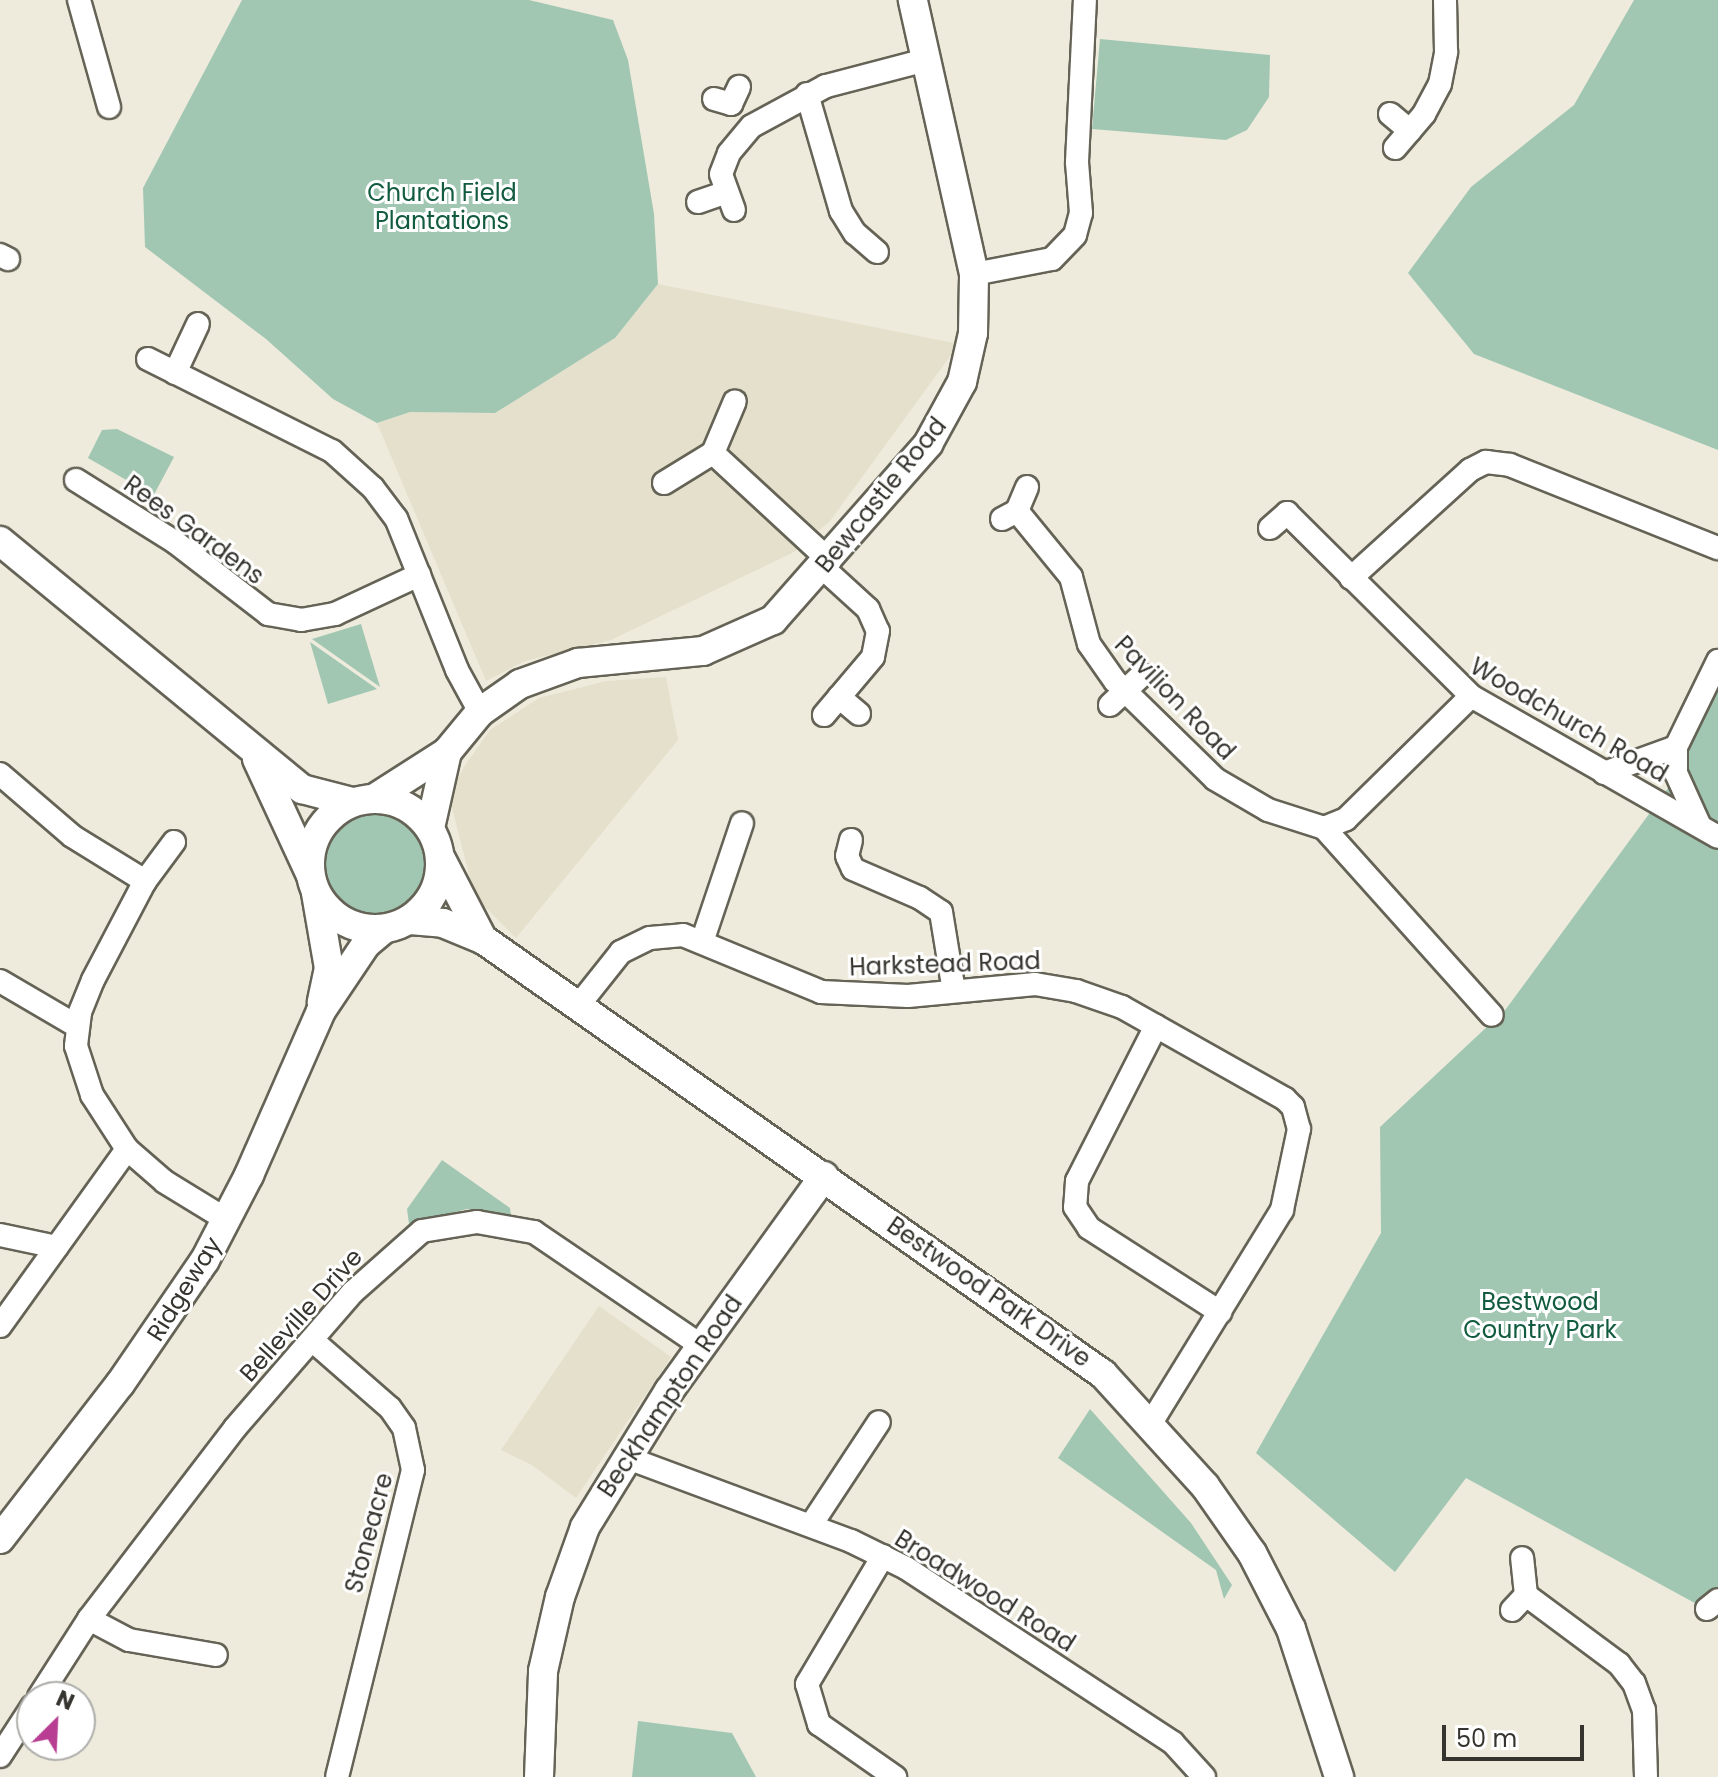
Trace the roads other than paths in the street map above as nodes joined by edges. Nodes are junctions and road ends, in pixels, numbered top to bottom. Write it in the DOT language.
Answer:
graph roads {
  1 [pos="79,0"];
  2 [pos="913,0"];
  3 [pos="1085,0"];
  4 [pos="1445,0"];
  5 [pos="926,60"];
  6 [pos="807,94"];
  7 [pos="728,96"];
  8 [pos="109,107"];
  9 [pos="1390,114"];
  10 [pos="752,126"];
  11 [pos="1410,131"];
  12 [pos="1395,148"];
  13 [pos="698,202"];
  14 [pos="862,249"];
  15 [pos="974,274"];
  16 [pos="198,324"];
  17 [pos="148,359"];
  18 [pos="175,373"];
  19 [pos="735,401"];
  20 [pos="713,453"];
  21 [pos="76,480"];
  22 [pos="664,483"];
  23 [pos="1027,487"];
  24 [pos="1270,528"];
  25 [pos="0,541"];
  26 [pos="1718,548"];
  27 [pos="826,564"];
  28 [pos="419,575"];
  29 [pos="1351,578"];
  30 [pos="1718,661"];
  31 [pos="1142,675"];
  32 [pos="1471,696"];
  33 [pos="839,697"];
  34 [pos="1117,698"];
  35 [pos="480,712"];
  36 [pos="859,714"];
  37 [pos="824,715"];
  38 [pos="1676,747"];
  39 [pos="252,750"];
  40 [pos="447,752"];
  41 [pos="1604,773"];
  42 [pos="0,774"];
  43 [pos="363,800"];
  44 [pos="742,823"];
  45 [pos="430,828"];
  46 [pos="1324,828"];
  47 [pos="1710,832"];
  48 [pos="851,840"];
  49 [pos="174,842"];
  50 [pos="441,859"];
  51 [pos="145,881"];
  52 [pos="313,882"];
  53 [pos="397,924"];
  54 [pos="703,939"];
  55 [pos="484,940"];
  56 [pos="0,981"];
  57 [pos="954,991"];
  58 [pos="578,1006"];
  59 [pos="321,1011"];
  60 [pos="1492,1016"];
  61 [pos="77,1026"];
  62 [pos="1156,1026"];
  63 [pos="127,1149"];
  64 [pos="824,1176"];
  65 [pos="227,1220"];
  66 [pos="0,1235"];
  67 [pos="57,1247"];
  68 [pos="1220,1312"];
  69 [pos="0,1326"];
  70 [pos="312,1340"];
  71 [pos="702,1346"];
  72 [pos="1151,1423"];
  73 [pos="865,1430"];
  74 [pos="625,1457"];
  75 [pos="811,1525"];
  76 [pos="0,1539"];
  77 [pos="883,1556"];
  78 [pos="1522,1558"];
  79 [pos="89,1619"];
  80 [pos="216,1655"];
  81 [pos="49,1681"];
  82 [pos="16,1732"];
  83 [pos="0,1756"];
  84 [pos="337,1777"];
  85 [pos="539,1777"];
  86 [pos="895,1777"];
  87 [pos="1204,1777"];
  88 [pos="1339,1777"];
  89 [pos="1646,1777"];
  1 -- 8 [label="street"];
  2 -- 5 [label="street, Bewcastle Road"];
  3 -- 15 [label="street"];
  4 -- 11 [label="street"];
  5 -- 6 [label="street"];
  5 -- 15 [label="street, Bewcastle Road"];
  6 -- 10 [label="street"];
  6 -- 14 [label="street"];
  7 -- 10 [label="street"];
  9 -- 11 [label="street"];
  10 -- 13 [label="street"];
  11 -- 12 [label="street"];
  15 -- 27 [label="street, Bewcastle Road"];
  16 -- 18 [label="street"];
  17 -- 18 [label="street"];
  18 -- 28 [label="street"];
  19 -- 20 [label="street"];
  20 -- 22 [label="street"];
  20 -- 27 [label="street"];
  21 -- 28 [label="street, Rees Gardens"];
  23 -- 34 [label="street, Pavilion Road"];
  24 -- 29 [label="street, Woodchurch Road"];
  25 -- 39 [label="street"];
  26 -- 29 [label="street"];
  27 -- 33 [label="street"];
  27 -- 35 [label="street, Bewcastle Road"];
  28 -- 35 [label="street"];
  29 -- 32 [label="street, Woodchurch Road"];
  30 -- 38 [label="street"];
  31 -- 34 [label="street"];
  32 -- 41 [label="street, Woodchurch Road"];
  32 -- 46 [label="street"];
  33 -- 36 [label="street"];
  33 -- 37 [label="street"];
  34 -- 46 [label="street, Pavilion Road"];
  35 -- 40 [label="street, Bewcastle Road"];
  38 -- 41 [label="street"];
  38 -- 47 [label="street"];
  39 -- 43 [label="street"];
  39 -- 52 [label="street"];
  40 -- 43 [label="street, Bewcastle Road"];
  40 -- 45 [label="street, Bewcastle Road"];
  41 -- 47 [label="street, Woodchurch Road"];
  42 -- 51 [label="street"];
  43 -- 45 [label="street"];
  43 -- 52 [label="street"];
  44 -- 54 [label="street"];
  45 -- 50 [label="street"];
  46 -- 60 [label="street"];
  48 -- 57 [label="street"];
  49 -- 51 [label="street"];
  50 -- 53 [label="street"];
  50 -- 55 [label="street, Bestwood Park Drive"];
  51 -- 61 [label="street"];
  52 -- 53 [label="street"];
  52 -- 59 [label="street, Ridgeway"];
  53 -- 55 [label="street, Bestwood Park Drive"];
  53 -- 59 [label="street, Ridgeway"];
  54 -- 57 [label="street, Harkstead Road"];
  54 -- 58 [label="street, Harkstead Road"];
  55 -- 58 [label="street, Bestwood Park Drive"];
  56 -- 61 [label="street"];
  57 -- 62 [label="street, Harkstead Road"];
  58 -- 64 [label="street, Bestwood Park Drive"];
  59 -- 65 [label="street, Ridgeway"];
  61 -- 63 [label="street"];
  62 -- 68 [label="street"];
  62 -- 68 [label="street, Harkstead Road"];
  63 -- 65 [label="street"];
  63 -- 67 [label="street"];
  64 -- 71 [label="street, Beckhampton Road"];
  64 -- 72 [label="street, Bestwood Park Drive"];
  65 -- 76 [label="street, Ridgeway"];
  66 -- 67 [label="street"];
  67 -- 69 [label="street"];
  68 -- 72 [label="street"];
  70 -- 71 [label="street, Belleville Drive"];
  70 -- 79 [label="street, Belleville Drive"];
  70 -- 84 [label="street, Stoneacre"];
  71 -- 74 [label="street, Beckhampton Road"];
  72 -- 88 [label="street, Bestwood Park Drive"];
  73 -- 75 [label="street"];
  74 -- 75 [label="street, Broadwood Road"];
  74 -- 85 [label="street, Beckhampton Road"];
  75 -- 77 [label="street, Broadwood Road"];
  77 -- 86 [label="street"];
  77 -- 87 [label="street, Broadwood Road"];
  78 -- 89 [label="street"];
  79 -- 80 [label="street"];
  79 -- 81 [label="street, Belleville Drive"];
  82 -- 83 [label="street"];
}
